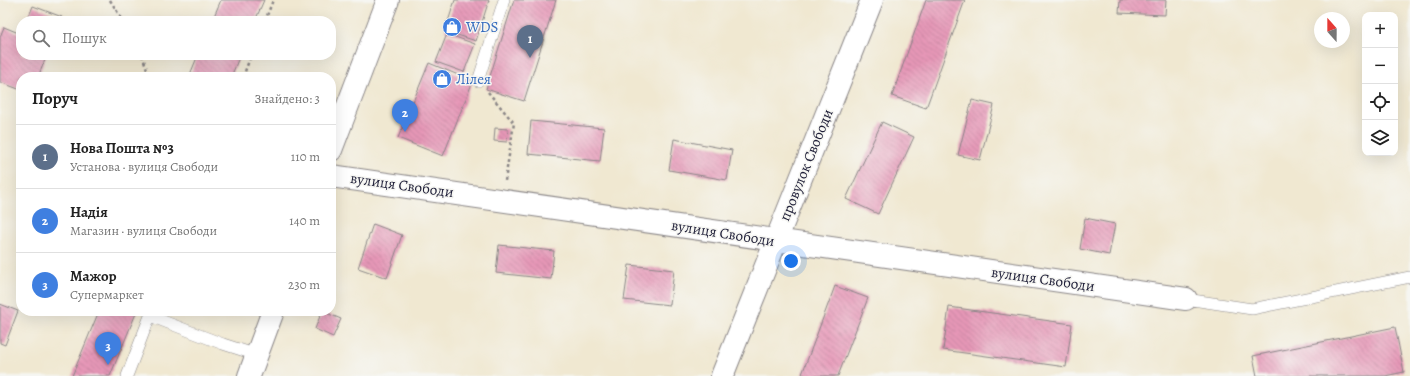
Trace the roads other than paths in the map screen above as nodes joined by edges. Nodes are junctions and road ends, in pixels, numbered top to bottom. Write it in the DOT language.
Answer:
graph roads {
  1 [pos="388,0"];
  2 [pos="504,0"];
  3 [pos="872,0"];
  4 [pos="478,81"];
  5 [pos="336,137"];
  6 [pos="336,177"];
  7 [pos="775,241"];
  8 [pos="1410,277"];
  9 [pos="1186,299"];
  10 [pos="271,316"];
  11 [pos="257,355"];
  12 [pos="127,376"];
  13 [pos="249,376"];
  14 [pos="722,376"];
  1 -- 5 [label="street"];
  2 -- 4 [label="lane"];
  3 -- 7 [label="street, провулок Свободи"];
  6 -- 7 [label="street, вулиця Свободи"];
  7 -- 9 [label="street, вулиця Свободи"];
  7 -- 14 [label="street, провулок Свободи"];
  8 -- 9 [label="lane"];
  10 -- 11 [label="street"];
  11 -- 12 [label="lane"];
  11 -- 13 [label="street"];
}
